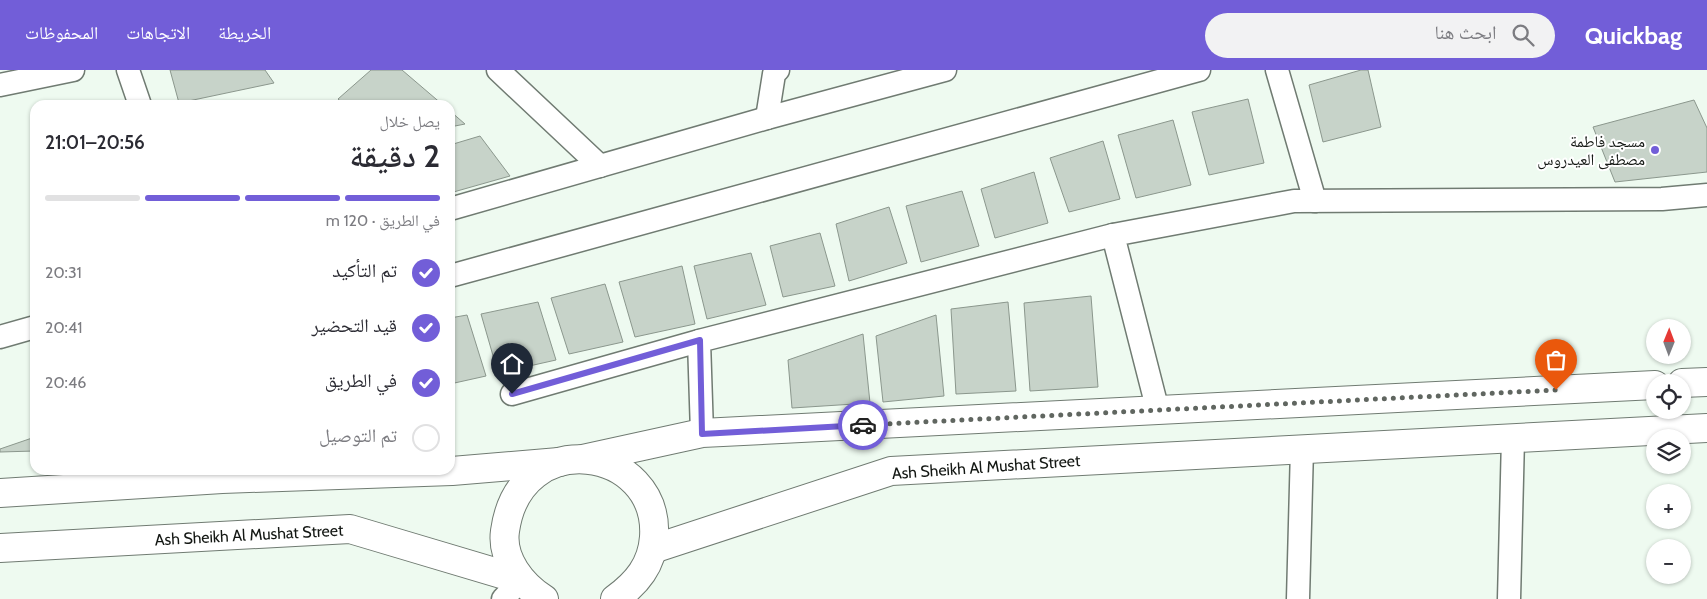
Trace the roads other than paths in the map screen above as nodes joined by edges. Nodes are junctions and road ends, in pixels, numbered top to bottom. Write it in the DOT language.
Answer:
graph roads {
  1 [pos="73,70"];
  2 [pos="128,70"];
  3 [pos="498,70"];
  4 [pos="945,70"];
  5 [pos="1198,70"];
  6 [pos="1277,70"];
  7 [pos="774,72"];
  8 [pos="0,85"];
  9 [pos="138,100"];
  10 [pos="767,118"];
  11 [pos="600,166"];
  12 [pos="1707,195"];
  13 [pos="1315,201"];
  14 [pos="455,208"];
  15 [pos="1113,235"];
  16 [pos="455,275"];
  17 [pos="30,328"];
  18 [pos="0,337"];
  19 [pos="700,340"];
  20 [pos="1707,382"];
  21 [pos="1691,383"];
  22 [pos="1646,385"];
  23 [pos="512,394"];
  24 [pos="1158,411"];
  25 [pos="1707,428"];
  26 [pos="702,434"];
  27 [pos="1513,438"];
  28 [pos="1302,448"];
  29 [pos="571,460"];
  30 [pos="455,471"];
  31 [pos="221,475"];
  32 [pos="0,493"];
  33 [pos="0,548"];
  34 [pos="653,549"];
  35 [pos="527,594"];
  36 [pos="627,595"];
  37 [pos="1298,599"];
  38 [pos="1509,599"];
  1 -- 8 [label="street"];
  2 -- 9 [label="street"];
  3 -- 11 [label="street"];
  4 -- 10 [label="street"];
  5 -- 16 [label="street"];
  6 -- 13 [label="street"];
  7 -- 10 [label="street"];
  10 -- 11 [label="street"];
  11 -- 14 [label="street"];
  12 -- 13 [label="street"];
  13 -- 15 [label="street"];
  15 -- 19 [label="street"];
  15 -- 24 [label="street"];
  17 -- 18 [label="street"];
  19 -- 23 [label="street"];
  19 -- 26 [label="street"];
  20 -- 21 [label="street"];
  22 -- 24 [label="street"];
  24 -- 26 [label="street"];
  25 -- 27 [label="street, Ash Sheikh Al Mushat Street"];
  26 -- 29 [label="street"];
  27 -- 28 [label="street, Ash Sheikh Al Mushat Street"];
  27 -- 38 [label="street"];
  28 -- 34 [label="street, Ash Sheikh Al Mushat Street"];
  28 -- 37 [label="street"];
  29 -- 30 [label="street"];
  29 -- 34 [label="street"];
  29 -- 35 [label="street"];
  31 -- 32 [label="street"];
  33 -- 35 [label="street, Ash Sheikh Al Mushat Street"];
  34 -- 36 [label="street"];
}
